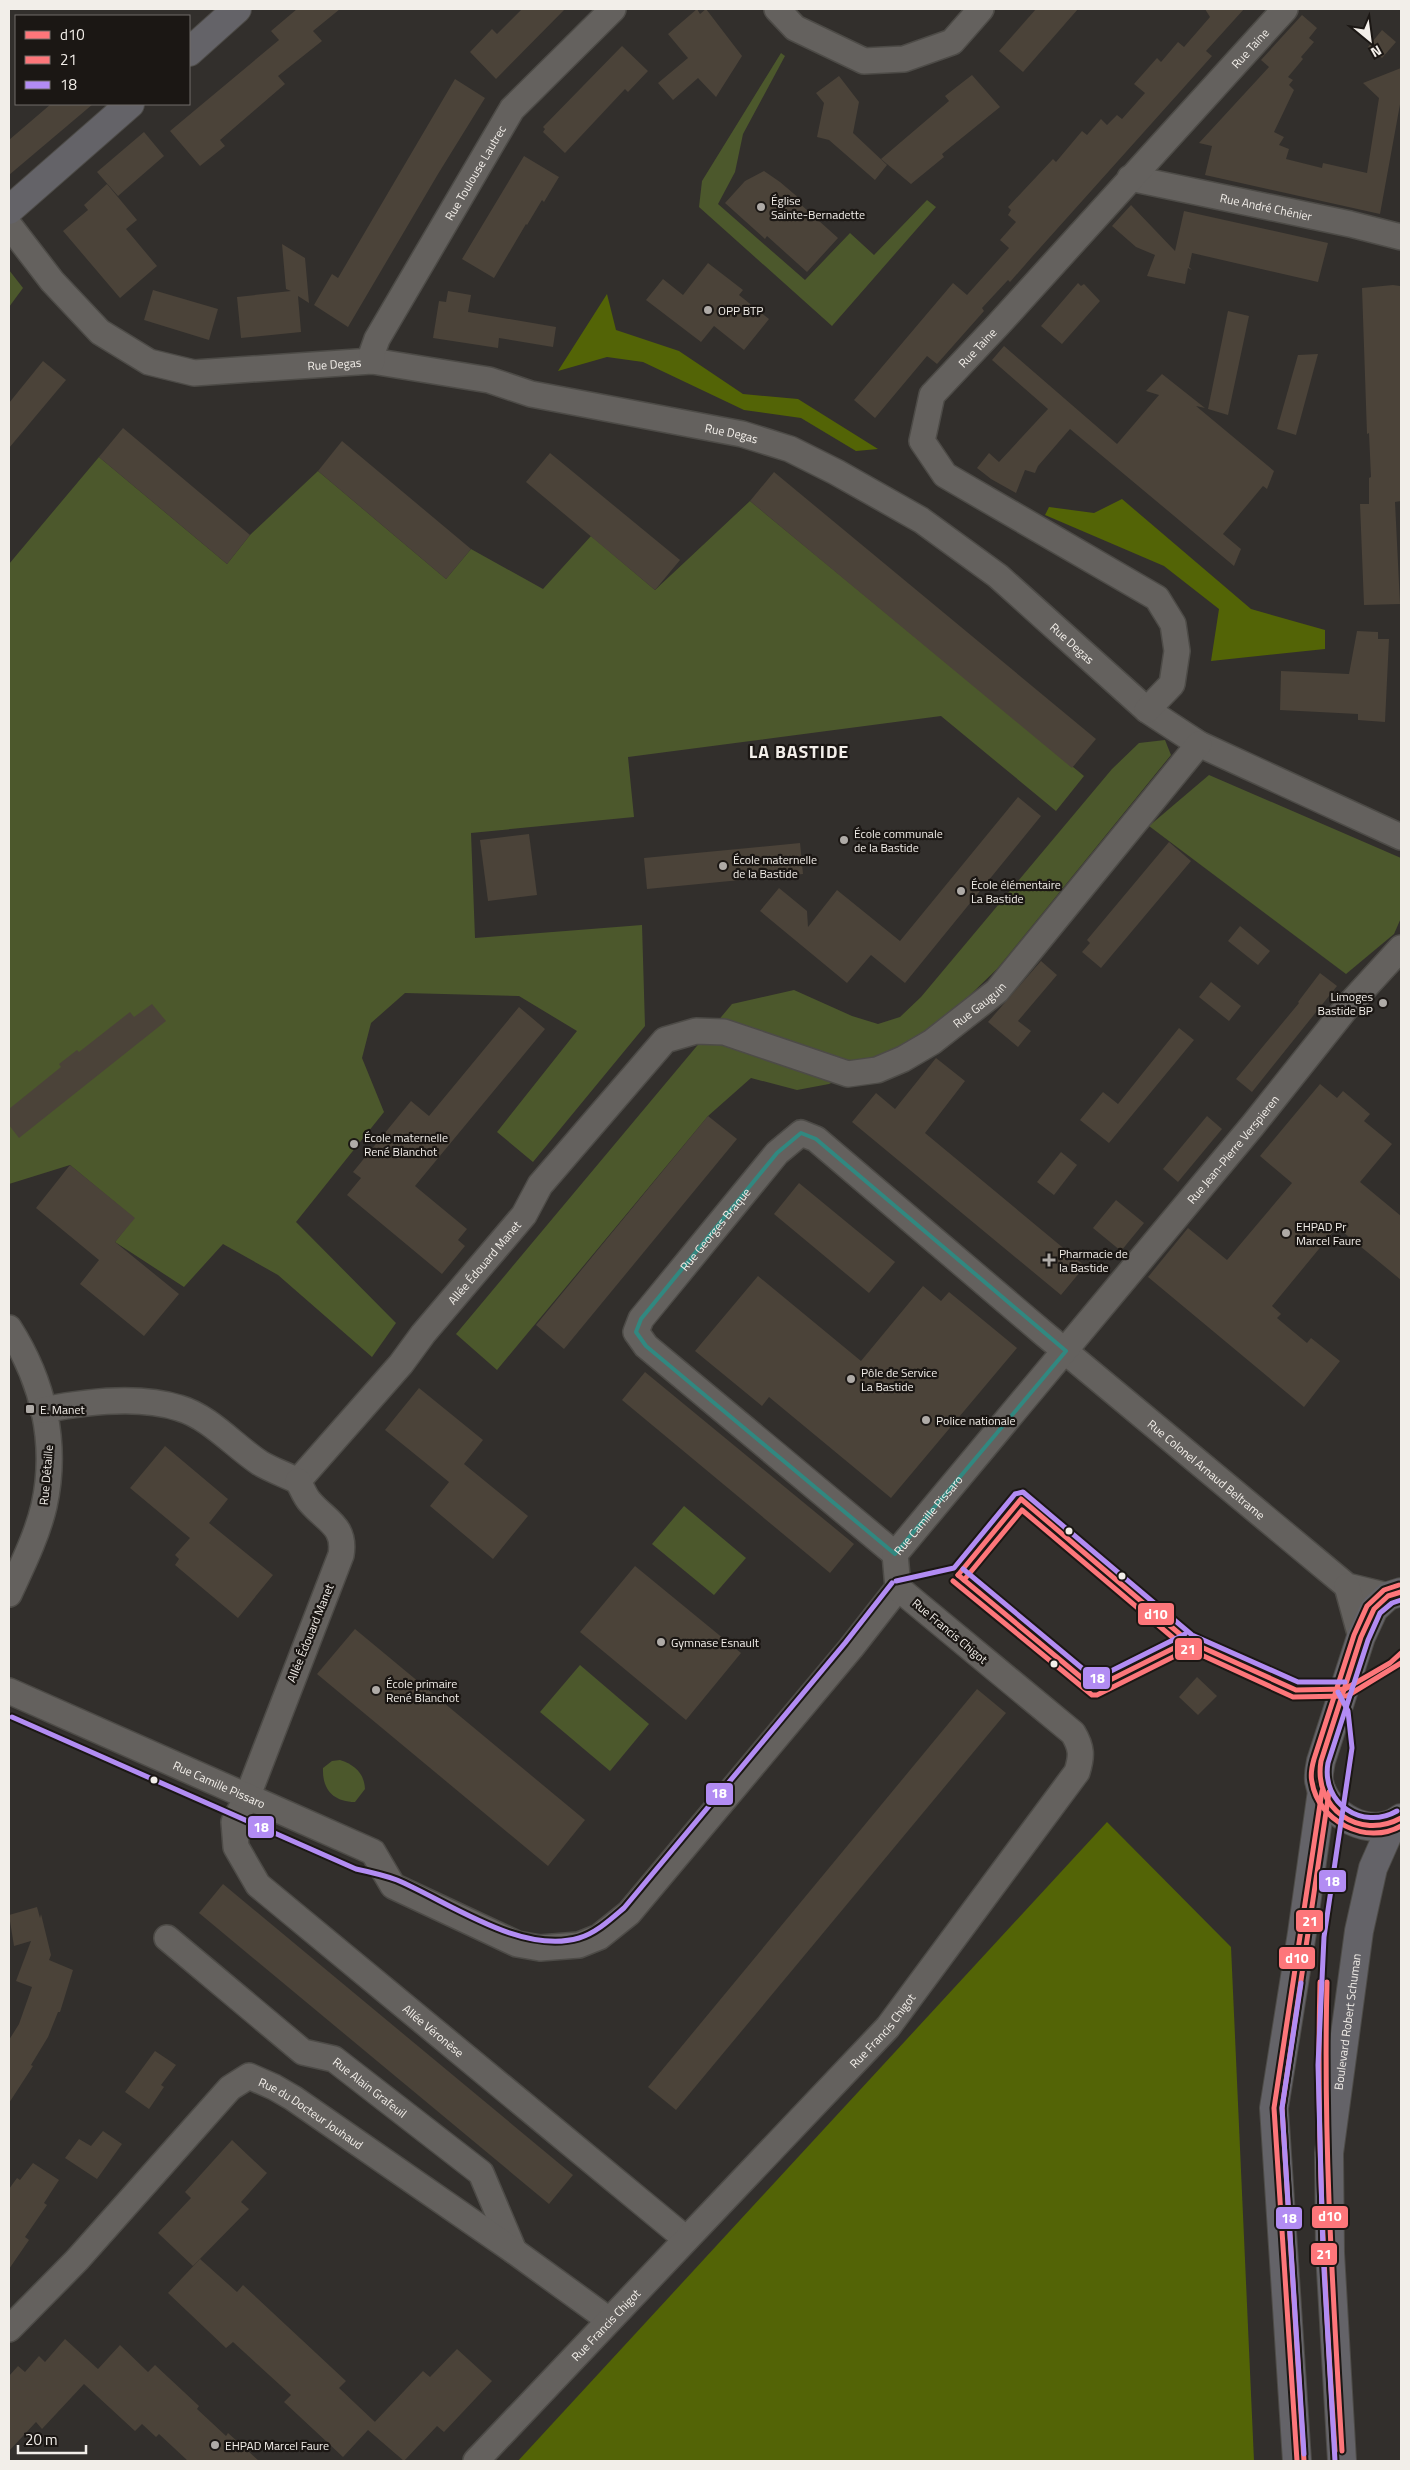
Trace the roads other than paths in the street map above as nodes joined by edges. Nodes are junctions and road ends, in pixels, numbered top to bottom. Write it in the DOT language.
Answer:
graph roads {
  1 [pos="237,9"];
  2 [pos="613,9"];
  3 [pos="777,9"];
  4 [pos="981,9"];
  5 [pos="1285,9"];
  6 [pos="190,51"];
  7 [pos="129,105"];
  8 [pos="1130,178"];
  9 [pos="9,210"];
  10 [pos="9,224"];
  11 [pos="1401,237"];
  12 [pos="372,361"];
  13 [pos="1147,710"];
  14 [pos="1200,744"];
  15 [pos="1401,837"];
  16 [pos="1401,948"];
  17 [pos="665,1040"];
  18 [pos="9,1328"];
  19 [pos="1066,1351"];
  20 [pos="43,1410"];
  21 [pos="298,1481"];
  22 [pos="894,1554"];
  23 [pos="1347,1586"];
  24 [pos="898,1588"];
  25 [pos="9,1594"];
  26 [pos="1395,1594"];
  27 [pos="1361,1637"];
  28 [pos="9,1691"];
  29 [pos="1322,1792"];
  30 [pos="248,1795"];
  31 [pos="1397,1821"];
  32 [pos="167,1938"];
  33 [pos="686,2239"];
  34 [pos="514,2250"];
  35 [pos="609,2320"];
  36 [pos="9,2329"];
  37 [pos="476,2461"];
  38 [pos="1297,2461"];
  39 [pos="1342,2461"];
  1 -- 6 [label="main road"];
  2 -- 12 [label="street, Rue Toulouse Lautrec"];
  3 -- 4 [label="street"];
  5 -- 8 [label="street, Rue Taine"];
  7 -- 9 [label="main road"];
  8 -- 11 [label="street, Rue André Chénier"];
  8 -- 13 [label="street, Rue Taine"];
  10 -- 12 [label="street, Rue Degas"];
  12 -- 13 [label="street, Rue Degas"];
  13 -- 14 [label="street, Rue Degas"];
  14 -- 15 [label="street, Rue Degas"];
  14 -- 17 [label="street, Rue Gauguin"];
  16 -- 19 [label="street, Rue Jean-Pierre Verspieren"];
  17 -- 21 [label="street, Allée Édouard Manet"];
  18 -- 20 [label="street, Rue Détaille"];
  19 -- 22 [label="street, Rue Camille Pissaro"];
  19 -- 22 [label="street, Rue Georges Braque"];
  19 -- 23 [label="street, Rue Colonel Arnaud Beltrame"];
  20 -- 21 [label="street"];
  20 -- 25 [label="street, Rue Détaille"];
  21 -- 30 [label="street, Allée Édouard Manet"];
  22 -- 24 [label="street, Rue Camille Pissaro"];
  23 -- 26 [label="street, Rue Colonel Arnaud Beltrame"];
  23 -- 27 [label="street"];
  24 -- 30 [label="street, Rue Camille Pissaro"];
  24 -- 33 [label="street, Rue Francis Chigot"];
  26 -- 27 [label="main road"];
  27 -- 29 [label="main road"];
  28 -- 30 [label="street, Rue Camille Pissaro"];
  29 -- 31 [label="main road"];
  29 -- 38 [label="main road"];
  30 -- 33 [label="street, Allée Véronèse"];
  31 -- 39 [label="main road, Boulevard Robert Schuman"];
  32 -- 34 [label="street, Rue Alain Grafeuil"];
  33 -- 35 [label="street, Rue Francis Chigot"];
  34 -- 35 [label="street, Rue du Docteur Jouhaud"];
  34 -- 36 [label="street, Rue du Docteur Jouhaud"];
  35 -- 37 [label="street, Rue Francis Chigot"];
}
